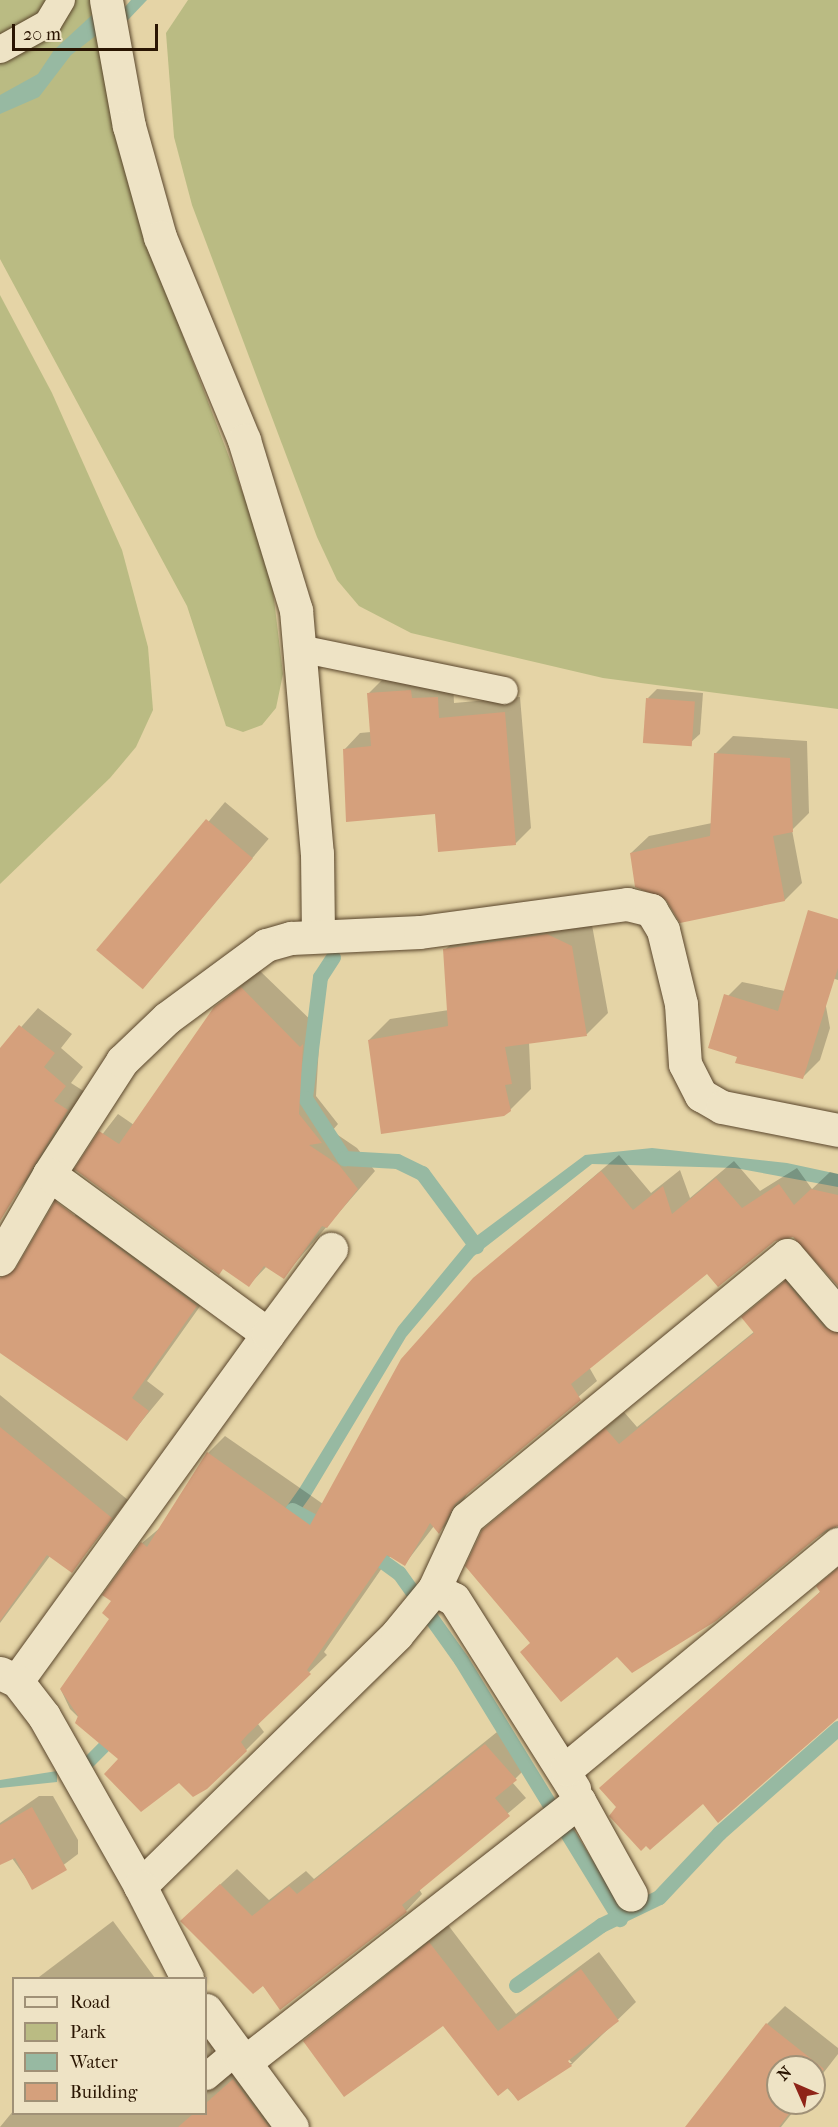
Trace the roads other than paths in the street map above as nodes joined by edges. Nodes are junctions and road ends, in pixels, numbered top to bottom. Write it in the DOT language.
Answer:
graph roads {
  1 [pos="61,0"];
  2 [pos="106,0"];
  3 [pos="0,49"];
  4 [pos="299,648"];
  5 [pos="504,690"];
  6 [pos="318,936"];
  7 [pos="838,1130"];
  8 [pos="49,1174"];
  9 [pos="331,1249"];
  10 [pos="0,1259"];
  11 [pos="838,1315"];
  12 [pos="268,1334"];
  13 [pos="838,1544"];
  14 [pos="434,1589"];
  15 [pos="8,1677"];
  16 [pos="566,1769"];
  17 [pos="579,1801"];
  18 [pos="140,1886"];
  19 [pos="631,1895"];
  20 [pos="186,1977"];
  21 [pos="207,2011"];
  22 [pos="240,2056"];
  23 [pos="207,2075"];
  24 [pos="292,2127"];
  1 -- 3 [label="lane"];
  2 -- 4 [label="street"];
  4 -- 5 [label="lane"];
  4 -- 6 [label="street"];
  6 -- 7 [label="street"];
  6 -- 8 [label="street"];
  8 -- 10 [label="street"];
  8 -- 12 [label="street"];
  9 -- 12 [label="street"];
  11 -- 14 [label="street"];
  12 -- 15 [label="street"];
  13 -- 16 [label="street"];
  14 -- 16 [label="street"];
  14 -- 18 [label="street"];
  15 -- 18 [label="street"];
  16 -- 17 [label="street"];
  17 -- 19 [label="street"];
  17 -- 22 [label="street"];
  18 -- 20 [label="street"];
  21 -- 22 [label="street"];
  22 -- 23 [label="lane"];
  22 -- 24 [label="street"];
}
